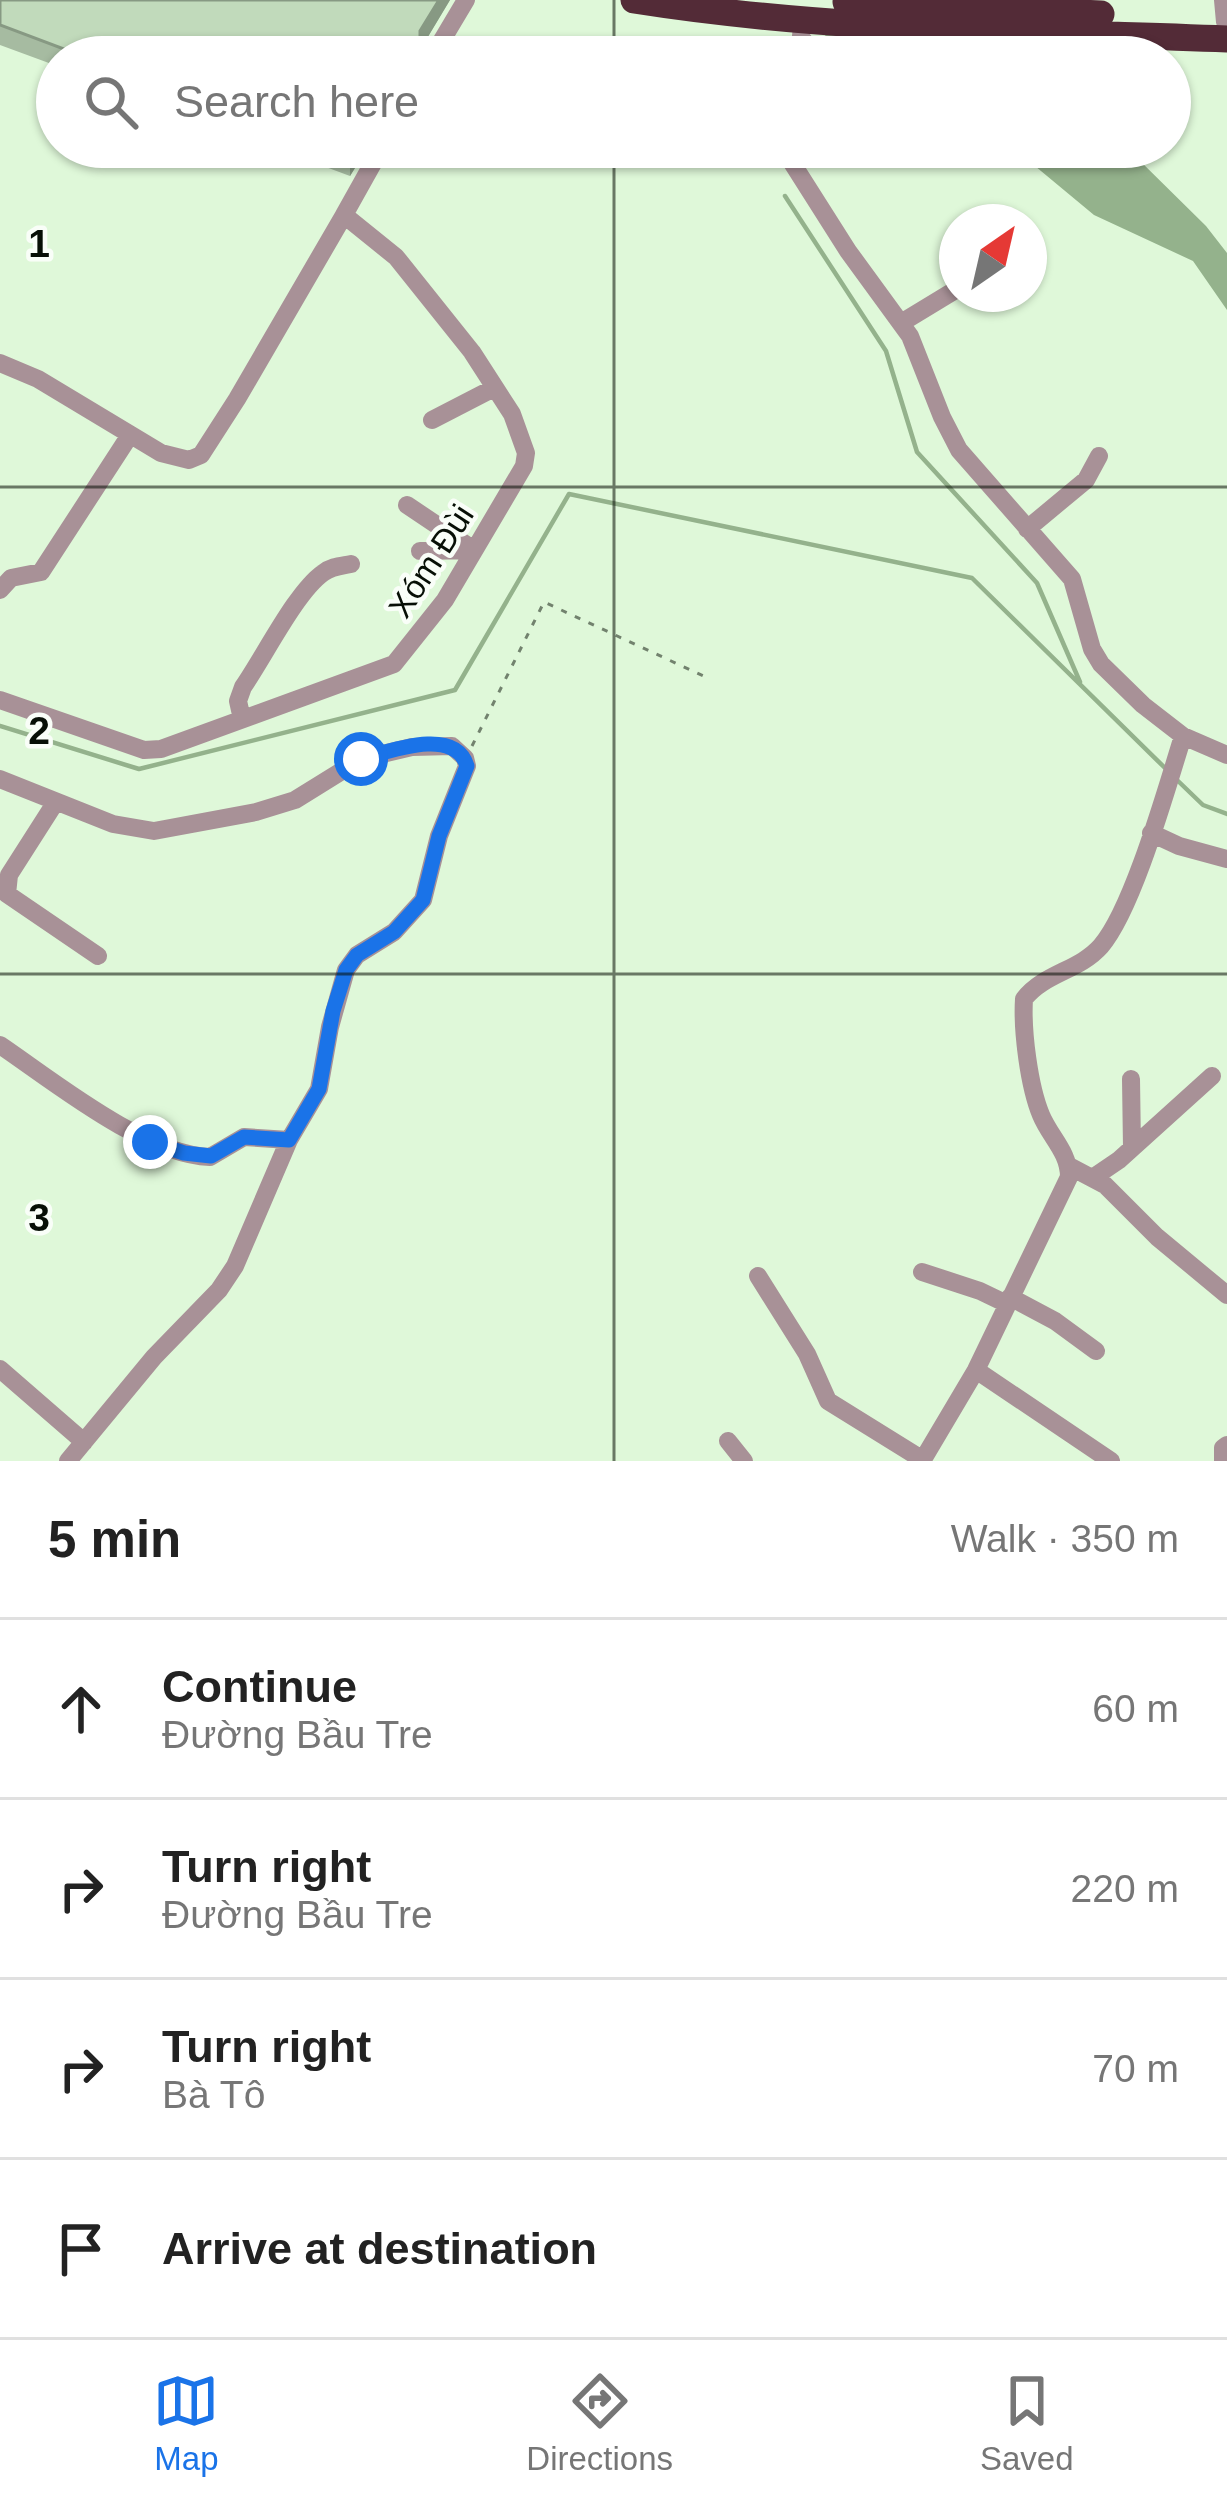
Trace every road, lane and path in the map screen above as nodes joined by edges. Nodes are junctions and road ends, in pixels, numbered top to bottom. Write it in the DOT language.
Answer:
graph roads {
  1 [pos="466,0"];
  2 [pos="634,0"];
  3 [pos="1223,0"];
  4 [pos="808,10"];
  5 [pos="914,16"];
  6 [pos="1226,22"];
  7 [pos="445,36"];
  8 [pos="1186,36"];
  9 [pos="1191,36"];
  10 [pos="1227,39"];
  11 [pos="370,168"];
  12 [pos="795,168"];
  13 [pos="344,215"];
  14 [pos="939,300"];
  15 [pos="901,323"];
  16 [pos="0,363"];
  17 [pos="494,388"];
  18 [pos="432,420"];
  19 [pos="130,435"];
  20 [pos="1099,457"];
  21 [pos="407,506"];
  22 [pos="1027,529"];
  23 [pos="475,550"];
  24 [pos="420,551"];
  25 [pos="351,563"];
  26 [pos="0,590"];
  27 [pos="710,679"];
  28 [pos="0,700"];
  29 [pos="242,719"];
  30 [pos="1184,736"];
  31 [pos="1227,754"];
  32 [pos="465,758"];
  33 [pos="0,779"];
  34 [pos="55,803"];
  35 [pos="1151,833"];
  36 [pos="1227,859"];
  37 [pos="98,956"];
  38 [pos="0,1045"];
  39 [pos="1212,1076"];
  40 [pos="1131,1078"];
  41 [pos="289,1140"];
  42 [pos="1132,1148"];
  43 [pos="1069,1166"];
  44 [pos="1094,1177"];
  45 [pos="922,1273"];
  46 [pos="758,1276"];
  47 [pos="1227,1295"];
  48 [pos="1009,1301"];
  49 [pos="1096,1351"];
  50 [pos="0,1369"];
  51 [pos="976,1370"];
  52 [pos="728,1441"];
  53 [pos="85,1442"];
  54 [pos="1227,1445"];
  55 [pos="68,1461"];
  56 [pos="744,1461"];
  57 [pos="922,1461"];
  58 [pos="1111,1461"];
  59 [pos="1223,1461"];
  1 -- 7 [label="street"];
  2 -- 4 [label="highway"];
  3 -- 6 [label="street"];
  4 -- 5 [label="highway"];
  5 -- 6 [label="highway"];
  5 -- 8 [label="highway"];
  9 -- 10 [label="highway"];
  11 -- 13 [label="street"];
  12 -- 15 [label="street"];
  13 -- 17 [label="street, Xóm Đùi"];
  13 -- 19 [label="street"];
  14 -- 15 [label="street"];
  15 -- 22 [label="street"];
  16 -- 19 [label="street"];
  17 -- 18 [label="street"];
  17 -- 23 [label="street, Xóm Đùi"];
  19 -- 26 [label="street"];
  20 -- 22 [label="street"];
  21 -- 23 [label="street"];
  22 -- 30 [label="street"];
  23 -- 24 [label="street"];
  23 -- 29 [label="street, Xóm Đùi"];
  25 -- 29 [label="street"];
  27 -- 32 [label="path"];
  28 -- 29 [label="street, Xóm Đùi"];
  30 -- 31 [label="street"];
  30 -- 35 [label="street"];
  32 -- 34 [label="street"];
  32 -- 41 [label="street"];
  33 -- 34 [label="street"];
  34 -- 37 [label="street"];
  35 -- 36 [label="street"];
  35 -- 43 [label="street"];
  38 -- 41 [label="street"];
  39 -- 42 [label="street"];
  40 -- 42 [label="street"];
  41 -- 53 [label="street"];
  42 -- 44 [label="street"];
  43 -- 44 [label="street"];
  43 -- 48 [label="street"];
  44 -- 47 [label="street"];
  45 -- 48 [label="street"];
  46 -- 57 [label="street"];
  48 -- 49 [label="street"];
  48 -- 51 [label="street"];
  50 -- 53 [label="street"];
  51 -- 57 [label="street"];
  51 -- 58 [label="street"];
  52 -- 56 [label="street"];
  53 -- 55 [label="street"];
  54 -- 59 [label="street"];
}
